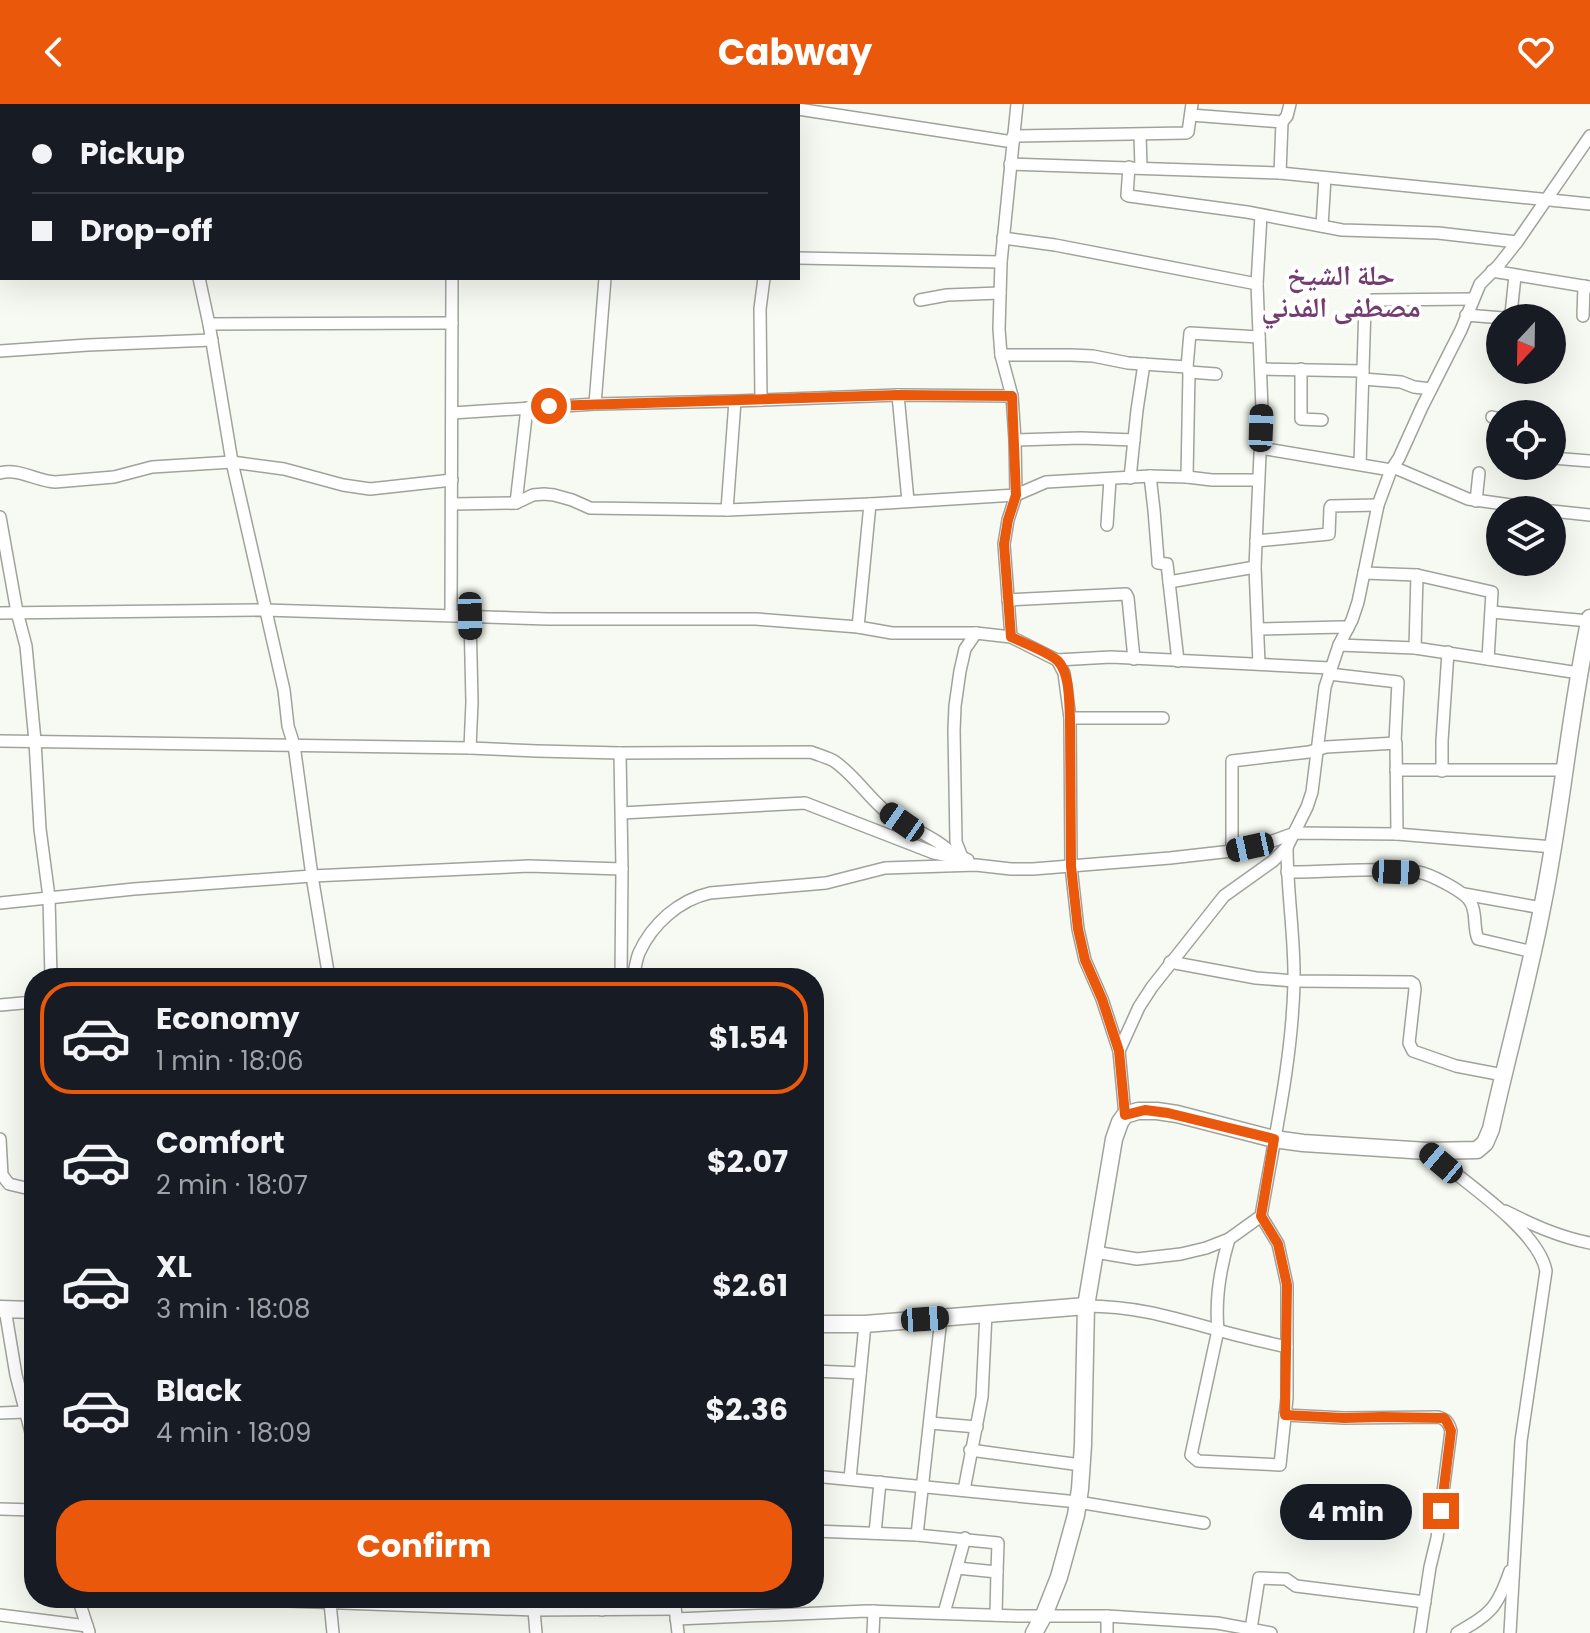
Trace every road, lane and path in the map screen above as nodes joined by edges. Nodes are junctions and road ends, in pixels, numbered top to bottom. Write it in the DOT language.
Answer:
graph roads {
  1 [pos="1017,104"];
  2 [pos="1290,104"];
  3 [pos="800,109"];
  4 [pos="1192,110"];
  5 [pos="1282,122"];
  6 [pos="1140,135"];
  7 [pos="1590,136"];
  8 [pos="1013,139"];
  9 [pos="1010,164"];
  10 [pos="1135,167"];
  11 [pos="1280,173"];
  12 [pos="1325,178"];
  13 [pos="1547,200"];
  14 [pos="1590,204"];
  15 [pos="1261,215"];
  16 [pos="1322,226"];
  17 [pos="1003,238"];
  18 [pos="1517,242"];
  19 [pos="800,258"];
  20 [pos="1001,262"];
  21 [pos="1492,271"];
  22 [pos="1515,276"];
  23 [pos="199,280"];
  24 [pos="452,280"];
  25 [pos="605,280"];
  26 [pos="764,280"];
  27 [pos="1257,284"];
  28 [pos="1587,287"];
  29 [pos="1000,293"];
  30 [pos="1473,299"];
  31 [pos="920,300"];
  32 [pos="1509,304"];
  33 [pos="1466,315"];
  34 [pos="1486,316"];
  35 [pos="1583,316"];
  36 [pos="452,323"];
  37 [pos="209,324"];
  38 [pos="1259,337"];
  39 [pos="212,340"];
  40 [pos="0,351"];
  41 [pos="1001,355"];
  42 [pos="1144,364"];
  43 [pos="1261,369"];
  44 [pos="1301,369"];
  45 [pos="1188,370"];
  46 [pos="1216,374"];
  47 [pos="1363,375"];
  48 [pos="1431,389"];
  49 [pos="898,395"];
  50 [pos="1012,396"];
  51 [pos="761,400"];
  52 [pos="735,401"];
  53 [pos="595,404"];
  54 [pos="527,408"];
  55 [pos="452,413"];
  56 [pos="1322,420"];
  57 [pos="1015,440"];
  58 [pos="1134,440"];
  59 [pos="1260,448"];
  60 [pos="1566,459"];
  61 [pos="1590,461"];
  62 [pos="232,462"];
  63 [pos="1360,464"];
  64 [pos="1392,468"];
  65 [pos="0,473"];
  66 [pos="1479,473"];
  67 [pos="1150,476"];
  68 [pos="1187,477"];
  69 [pos="1130,478"];
  70 [pos="1110,479"];
  71 [pos="452,480"];
  72 [pos="1258,480"];
  73 [pos="1016,495"];
  74 [pos="908,501"];
  75 [pos="1476,501"];
  76 [pos="1486,502"];
  77 [pos="516,503"];
  78 [pos="452,504"];
  79 [pos="870,504"];
  80 [pos="1378,505"];
  81 [pos="727,510"];
  82 [pos="1566,512"];
  83 [pos="1590,515"];
  84 [pos="0,517"];
  85 [pos="1107,525"];
  86 [pos="1256,541"];
  87 [pos="2,542"];
  88 [pos="1255,567"];
  89 [pos="1364,573"];
  90 [pos="1417,575"];
  91 [pos="1169,582"];
  92 [pos="1008,600"];
  93 [pos="265,610"];
  94 [pos="17,612"];
  95 [pos="1492,612"];
  96 [pos="0,613"];
  97 [pos="451,615"];
  98 [pos="470,616"];
  99 [pos="1590,620"];
  100 [pos="858,627"];
  101 [pos="1348,628"];
  102 [pos="1258,629"];
  103 [pos="976,633"];
  104 [pos="1011,637"];
  105 [pos="1339,645"];
  106 [pos="1415,648"];
  107 [pos="1448,652"];
  108 [pos="1134,659"];
  109 [pos="1488,659"];
  110 [pos="1057,660"];
  111 [pos="1178,661"];
  112 [pos="1259,664"];
  113 [pos="1330,671"];
  114 [pos="1579,673"];
  115 [pos="1070,718"];
  116 [pos="1163,718"];
  117 [pos="0,741"];
  118 [pos="35,741"];
  119 [pos="1395,742"];
  120 [pos="294,745"];
  121 [pos="470,748"];
  122 [pos="1317,749"];
  123 [pos="620,753"];
  124 [pos="1396,770"];
  125 [pos="1566,770"];
  126 [pos="1442,771"];
  127 [pos="622,813"];
  128 [pos="1295,833"];
  129 [pos="1397,834"];
  130 [pos="1287,847"];
  131 [pos="1553,847"];
  132 [pos="1232,851"];
  133 [pos="959,857"];
  134 [pos="976,865"];
  135 [pos="1071,866"];
  136 [pos="622,869"];
  137 [pos="1287,872"];
  138 [pos="312,876"];
  139 [pos="1464,894"];
  140 [pos="49,897"];
  141 [pos="0,903"];
  142 [pos="1542,908"];
  143 [pos="1533,952"];
  144 [pos="1170,962"];
  145 [pos="51,968"];
  146 [pos="327,968"];
  147 [pos="621,968"];
  148 [pos="635,968"];
  149 [pos="1294,981"];
  150 [pos="24,1003"];
  151 [pos="0,1005"];
  152 [pos="1119,1051"];
  153 [pos="1503,1075"];
  154 [pos="1125,1115"];
  155 [pos="0,1139"];
  156 [pos="1274,1139"];
  157 [pos="1427,1151"];
  158 [pos="24,1188"];
  159 [pos="1500,1208"];
  160 [pos="1261,1216"];
  161 [pos="1229,1239"];
  162 [pos="1590,1243"];
  163 [pos="1095,1252"];
  164 [pos="1086,1306"];
  165 [pos="2,1309"];
  166 [pos="24,1310"];
  167 [pos="986,1313"];
  168 [pos="941,1318"];
  169 [pos="824,1324"];
  170 [pos="865,1324"];
  171 [pos="1218,1330"];
  172 [pos="1287,1347"];
  173 [pos="824,1371"];
  174 [pos="860,1373"];
  175 [pos="24,1408"];
  176 [pos="24,1412"];
  177 [pos="0,1413"];
  178 [pos="1285,1415"];
  179 [pos="930,1423"];
  180 [pos="977,1427"];
  181 [pos="970,1450"];
  182 [pos="1081,1465"];
  183 [pos="824,1477"];
  184 [pos="850,1479"];
  185 [pos="880,1482"];
  186 [pos="923,1486"];
  187 [pos="964,1490"];
  188 [pos="1078,1502"];
  189 [pos="0,1509"];
  190 [pos="24,1510"];
  191 [pos="1204,1523"];
  192 [pos="824,1531"];
  193 [pos="875,1533"];
  194 [pos="917,1535"];
  195 [pos="965,1538"];
  196 [pos="1515,1556"];
  197 [pos="957,1568"];
  198 [pos="997,1572"];
  199 [pos="1425,1602"];
  200 [pos="81,1608"];
  201 [pos="330,1608"];
  202 [pos="476,1608"];
  203 [pos="557,1608"];
  204 [pos="675,1609"];
  205 [pos="534,1610"];
  206 [pos="874,1611"];
  207 [pos="944,1613"];
  208 [pos="0,1615"];
  209 [pos="996,1615"];
  210 [pos="1044,1615"];
  211 [pos="1107,1616"];
  212 [pos="88,1629"];
  213 [pos="1251,1629"];
  214 [pos="333,1633"];
  215 [pos="536,1633"];
  216 [pos="678,1633"];
  217 [pos="873,1633"];
  218 [pos="1034,1633"];
  219 [pos="1107,1633"];
  220 [pos="1271,1633"];
  221 [pos="1420,1633"];
  222 [pos="1457,1633"];
  223 [pos="1510,1633"];
  1 -- 8 [label="street"];
  2 -- 5 [label="street"];
  3 -- 8 [label="street"];
  4 -- 5 [label="street"];
  4 -- 6 [label="street"];
  5 -- 11 [label="street"];
  6 -- 8 [label="street"];
  6 -- 10 [label="street"];
  7 -- 13 [label="street"];
  8 -- 9 [label="street"];
  9 -- 10 [label="street"];
  9 -- 17 [label="street"];
  10 -- 11 [label="street"];
  10 -- 15 [label="street"];
  11 -- 12 [label="street"];
  12 -- 13 [label="street"];
  12 -- 16 [label="street"];
  13 -- 14 [label="street"];
  13 -- 18 [label="street"];
  15 -- 16 [label="street"];
  15 -- 27 [label="street"];
  16 -- 18 [label="street"];
  17 -- 20 [label="street"];
  17 -- 27 [label="street"];
  18 -- 21 [label="street"];
  19 -- 20 [label="street"];
  20 -- 29 [label="street"];
  21 -- 22 [label="street"];
  21 -- 30 [label="street"];
  22 -- 28 [label="street"];
  22 -- 32 [label="street"];
  23 -- 37 [label="street"];
  24 -- 36 [label="street"];
  25 -- 53 [label="street"];
  26 -- 51 [label="street"];
  27 -- 38 [label="street"];
  28 -- 35 [label="street"];
  29 -- 31 [label="street"];
  29 -- 41 [label="street"];
  30 -- 33 [label="street"];
  30 -- 47 [label="street"];
  33 -- 34 [label="street"];
  33 -- 48 [label="street"];
  36 -- 37 [label="street"];
  36 -- 55 [label="street"];
  37 -- 39 [label="street"];
  38 -- 43 [label="street"];
  38 -- 45 [label="street"];
  39 -- 40 [label="street"];
  39 -- 62 [label="street"];
  41 -- 42 [label="street"];
  41 -- 50 [label="street"];
  42 -- 45 [label="street"];
  42 -- 58 [label="street"];
  43 -- 44 [label="street"];
  43 -- 59 [label="street"];
  44 -- 47 [label="street"];
  44 -- 56 [label="street"];
  45 -- 46 [label="street"];
  45 -- 68 [label="street"];
  47 -- 48 [label="street"];
  47 -- 63 [label="street"];
  48 -- 64 [label="street"];
  49 -- 50 [label="street"];
  49 -- 51 [label="street"];
  49 -- 74 [label="street"];
  50 -- 57 [label="street"];
  51 -- 52 [label="street"];
  52 -- 53 [label="street"];
  52 -- 81 [label="street"];
  53 -- 54 [label="street"];
  54 -- 55 [label="street"];
  54 -- 77 [label="street"];
  55 -- 71 [label="street"];
  57 -- 58 [label="street"];
  57 -- 73 [label="street"];
  58 -- 69 [label="street"];
  59 -- 63 [label="street"];
  59 -- 72 [label="street"];
  60 -- 61 [label="street"];
  62 -- 65 [label="street"];
  62 -- 71 [label="street"];
  62 -- 93 [label="street"];
  63 -- 64 [label="street"];
  64 -- 75 [label="street"];
  64 -- 80 [label="street"];
  66 -- 75 [label="street"];
  67 -- 68 [label="street"];
  67 -- 69 [label="street"];
  67 -- 91 [label="street"];
  68 -- 72 [label="street"];
  69 -- 70 [label="street"];
  70 -- 73 [label="street"];
  70 -- 85 [label="street"];
  71 -- 78 [label="street"];
  72 -- 86 [label="street"];
  73 -- 74 [label="street"];
  73 -- 92 [label="street"];
  74 -- 79 [label="street"];
  75 -- 76 [label="street"];
  77 -- 78 [label="street"];
  77 -- 81 [label="street"];
  78 -- 97 [label="street"];
  79 -- 81 [label="street"];
  79 -- 100 [label="street"];
  80 -- 86 [label="street"];
  80 -- 89 [label="street"];
  82 -- 83 [label="street"];
  84 -- 87 [label="street"];
  86 -- 88 [label="street"];
  87 -- 94 [label="street"];
  88 -- 91 [label="street"];
  88 -- 102 [label="street"];
  89 -- 90 [label="street"];
  89 -- 101 [label="street"];
  90 -- 95 [label="street"];
  90 -- 106 [label="street"];
  91 -- 111 [label="street"];
  92 -- 104 [label="street"];
  92 -- 108 [label="street"];
  93 -- 94 [label="street"];
  93 -- 97 [label="street"];
  93 -- 120 [label="street"];
  94 -- 96 [label="street"];
  94 -- 118 [label="street"];
  95 -- 99 [label="street"];
  95 -- 109 [label="street"];
  97 -- 98 [label="street"];
  98 -- 100 [label="street"];
  98 -- 121 [label="street"];
  99 -- 114 [label="street"];
  100 -- 103 [label="street"];
  101 -- 102 [label="street"];
  101 -- 105 [label="street"];
  102 -- 112 [label="street"];
  103 -- 104 [label="street"];
  103 -- 133 [label="street"];
  104 -- 110 [label="street"];
  105 -- 106 [label="street"];
  105 -- 113 [label="street"];
  106 -- 107 [label="street"];
  107 -- 109 [label="street"];
  107 -- 126 [label="street"];
  108 -- 110 [label="street"];
  108 -- 111 [label="street"];
  109 -- 114 [label="street"];
  110 -- 115 [label="street"];
  111 -- 112 [label="street"];
  112 -- 113 [label="street"];
  113 -- 119 [label="street"];
  113 -- 122 [label="street"];
  114 -- 125 [label="street"];
  115 -- 116 [label="street"];
  115 -- 135 [label="street"];
  117 -- 118 [label="street"];
  118 -- 120 [label="street"];
  118 -- 140 [label="street"];
  119 -- 122 [label="street"];
  119 -- 124 [label="street"];
  120 -- 121 [label="street"];
  120 -- 138 [label="street"];
  121 -- 123 [label="street"];
  122 -- 128 [label="street"];
  122 -- 132 [label="street"];
  123 -- 127 [label="street"];
  123 -- 133 [label="street"];
  124 -- 126 [label="street"];
  124 -- 129 [label="street"];
  125 -- 126 [label="street"];
  125 -- 131 [label="street"];
  127 -- 133 [label="street"];
  127 -- 136 [label="street"];
  128 -- 129 [label="street"];
  128 -- 130 [label="street"];
  128 -- 132 [label="street"];
  129 -- 131 [label="street"];
  130 -- 137 [label="street"];
  130 -- 144 [label="street"];
  131 -- 142 [label="street"];
  132 -- 135 [label="street"];
  133 -- 134 [label="street"];
  134 -- 135 [label="street"];
  134 -- 148 [label="street"];
  135 -- 152 [label="street"];
  136 -- 138 [label="street"];
  136 -- 147 [label="street"];
  137 -- 139 [label="street"];
  137 -- 149 [label="street"];
  138 -- 140 [label="street"];
  138 -- 146 [label="street"];
  139 -- 142 [label="street"];
  139 -- 143 [label="street"];
  140 -- 141 [label="street"];
  140 -- 145 [label="street"];
  142 -- 143 [label="street"];
  143 -- 153 [label="street"];
  144 -- 149 [label="street"];
  144 -- 152 [label="street"];
  149 -- 153 [label="street"];
  149 -- 156 [label="street"];
  150 -- 151 [label="street"];
  152 -- 154 [label="street"];
  153 -- 157 [label="street"];
  154 -- 156 [label="street"];
  154 -- 163 [label="street"];
  155 -- 158 [label="street"];
  156 -- 157 [label="street"];
  156 -- 160 [label="street"];
  157 -- 159 [label="street"];
  159 -- 162 [label="street"];
  159 -- 196 [label="street"];
  160 -- 161 [label="street"];
  160 -- 172 [label="street"];
  161 -- 163 [label="street"];
  161 -- 171 [label="street"];
  163 -- 164 [label="street"];
  164 -- 167 [label="street"];
  164 -- 171 [label="street"];
  164 -- 182 [label="street"];
  165 -- 166 [label="street"];
  165 -- 175 [label="street"];
  167 -- 168 [label="street"];
  167 -- 180 [label="street"];
  168 -- 170 [label="street"];
  168 -- 179 [label="street"];
  169 -- 170 [label="street"];
  170 -- 174 [label="street"];
  171 -- 172 [label="street"];
  171 -- 178 [label="street"];
  172 -- 178 [label="street"];
  173 -- 174 [label="street"];
  174 -- 184 [label="street"];
  176 -- 177 [label="street"];
  178 -- 199 [label="street"];
  179 -- 180 [label="street"];
  179 -- 186 [label="street"];
  180 -- 181 [label="street"];
  181 -- 182 [label="street"];
  181 -- 187 [label="street"];
  182 -- 188 [label="street"];
  183 -- 184 [label="street"];
  184 -- 185 [label="street"];
  185 -- 186 [label="street"];
  185 -- 193 [label="street"];
  186 -- 187 [label="street"];
  186 -- 194 [label="street"];
  187 -- 188 [label="street"];
  188 -- 191 [label="street"];
  188 -- 210 [label="street"];
  189 -- 190 [label="street"];
  192 -- 193 [label="street"];
  193 -- 194 [label="street"];
  194 -- 195 [label="street"];
  195 -- 197 [label="street"];
  195 -- 198 [label="street"];
  196 -- 222 [label="street"];
  196 -- 223 [label="street"];
  197 -- 198 [label="street"];
  197 -- 207 [label="street"];
  198 -- 209 [label="street"];
  199 -- 213 [label="street"];
  199 -- 221 [label="street"];
  200 -- 212 [label="street"];
  201 -- 214 [label="street"];
  202 -- 205 [label="street"];
  203 -- 205 [label="street"];
  204 -- 206 [label="street"];
  204 -- 216 [label="street"];
  205 -- 215 [label="street"];
  206 -- 207 [label="street"];
  206 -- 217 [label="street"];
  207 -- 209 [label="street"];
  208 -- 212 [label="street"];
  209 -- 210 [label="street"];
  210 -- 211 [label="street"];
  210 -- 218 [label="street"];
  211 -- 213 [label="street"];
  211 -- 219 [label="street"];
  213 -- 220 [label="street"];
}
